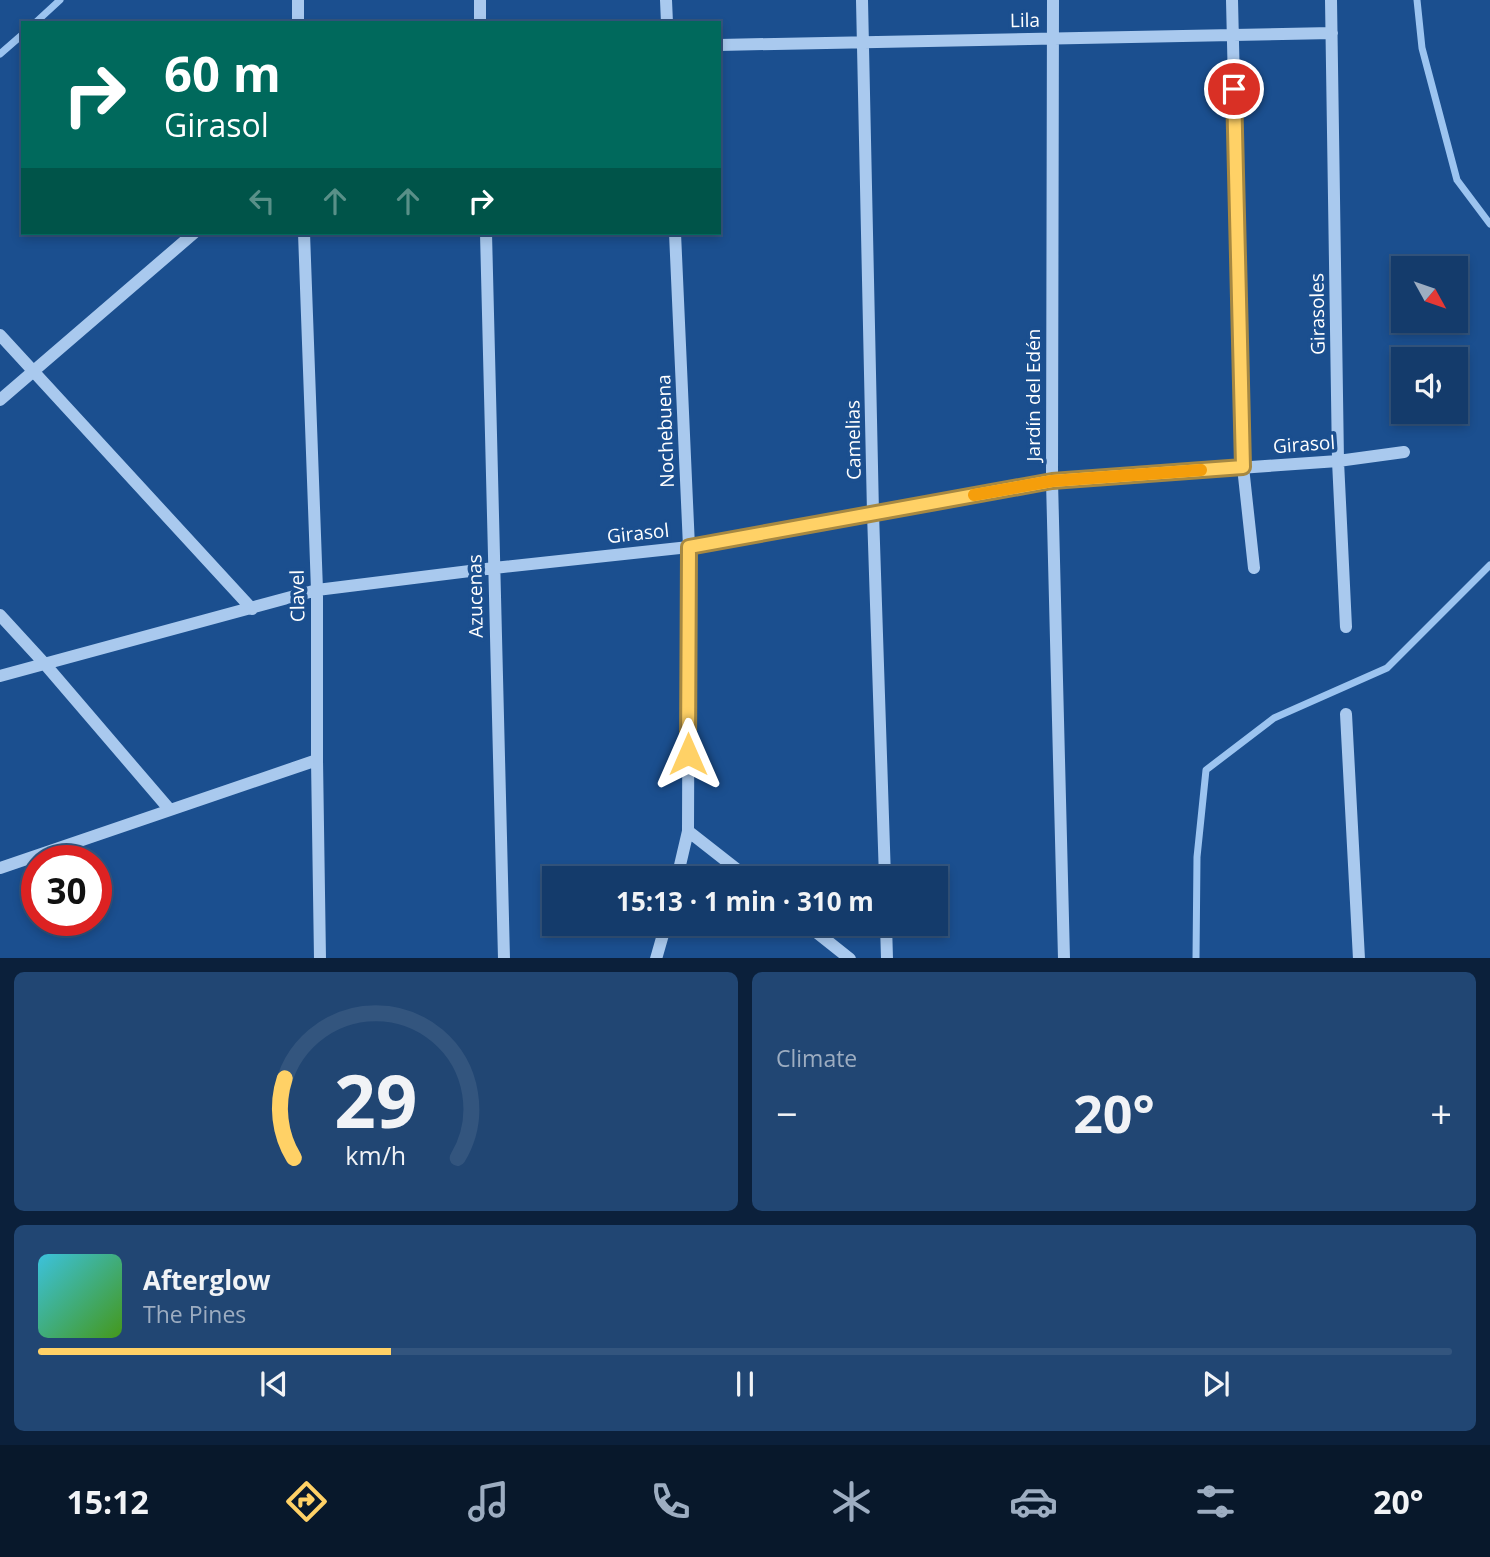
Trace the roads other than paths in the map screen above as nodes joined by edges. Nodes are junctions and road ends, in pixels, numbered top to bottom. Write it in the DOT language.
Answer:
graph roads {
  1 [pos="298,0"];
  2 [pos="480,0"];
  3 [pos="666,0"];
  4 [pos="862,0"];
  5 [pos="1053,0"];
  6 [pos="1232,0"];
  7 [pos="1331,0"];
  8 [pos="298,21"];
  9 [pos="480,21"];
  10 [pos="667,21"];
  11 [pos="1332,33"];
  12 [pos="1233,34"];
  13 [pos="1054,39"];
  14 [pos="863,43"];
  15 [pos="721,45"];
  16 [pos="192,235"];
  17 [pos="304,235"];
  18 [pos="486,235"];
  19 [pos="676,235"];
  20 [pos="0,335"];
  21 [pos="32,371"];
  22 [pos="0,400"];
  23 [pos="1404,452"];
  24 [pos="1338,461"];
  25 [pos="1243,467"];
  26 [pos="1052,481"];
  27 [pos="873,513"];
  28 [pos="689,547"];
  29 [pos="494,568"];
  30 [pos="1254,568"];
  31 [pos="317,590"];
  32 [pos="252,609"];
  33 [pos="0,615"];
  34 [pos="1346,627"];
  35 [pos="44,663"];
  36 [pos="0,676"];
  37 [pos="1346,714"];
  38 [pos="317,760"];
  39 [pos="170,810"];
  40 [pos="688,831"];
  41 [pos="680,866"];
  42 [pos="733,866"];
  43 [pos="885,866"];
  44 [pos="0,868"];
  45 [pos="662,936"];
  46 [pos="822,936"];
  47 [pos="886,936"];
  48 [pos="320,958"];
  49 [pos="504,958"];
  50 [pos="656,958"];
  51 [pos="850,958"];
  52 [pos="887,958"];
  53 [pos="1064,958"];
  54 [pos="1359,958"];
  1 -- 8 [label="street"];
  2 -- 9 [label="street"];
  3 -- 10 [label="street"];
  4 -- 14 [label="street, Camelias"];
  5 -- 13 [label="street, Jardín del Edén"];
  6 -- 12 [label="street"];
  7 -- 11 [label="street, Girasoles"];
  11 -- 12 [label="street, Lila"];
  11 -- 24 [label="street, Girasoles"];
  12 -- 13 [label="street, Lila"];
  12 -- 25 [label="street"];
  13 -- 14 [label="street, Lila"];
  13 -- 26 [label="street, Jardín del Edén"];
  14 -- 15 [label="street, Lila"];
  14 -- 27 [label="street, Camelias"];
  16 -- 21 [label="street"];
  17 -- 31 [label="street, Clavel"];
  18 -- 29 [label="street, Azucenas"];
  19 -- 28 [label="street, Nochebuena"];
  20 -- 21 [label="street"];
  21 -- 22 [label="street"];
  21 -- 32 [label="street"];
  23 -- 24 [label="street, Girasol"];
  24 -- 25 [label="street, Girasol"];
  24 -- 34 [label="street, Girasoles"];
  25 -- 26 [label="street, Girasol"];
  25 -- 30 [label="street"];
  26 -- 27 [label="street, Girasol"];
  26 -- 53 [label="street, Jardín del Edén"];
  27 -- 28 [label="street, Girasol"];
  27 -- 43 [label="street, Camelias"];
  28 -- 29 [label="street, Girasol"];
  28 -- 40 [label="street, Nochebuena"];
  29 -- 31 [label="street, Girasol"];
  29 -- 49 [label="street, Azucenas"];
  31 -- 32 [label="street, Girasol"];
  31 -- 38 [label="street, Clavel"];
  32 -- 35 [label="street, Girasol"];
  33 -- 35 [label="street"];
  35 -- 36 [label="street, Girasol"];
  35 -- 39 [label="street"];
  37 -- 54 [label="street"];
  38 -- 39 [label="street"];
  38 -- 48 [label="street, Clavel"];
  39 -- 44 [label="street"];
  40 -- 41 [label="street, Nochebuena"];
  40 -- 42 [label="street"];
  45 -- 50 [label="street"];
  46 -- 51 [label="street"];
  47 -- 52 [label="street"];
}
